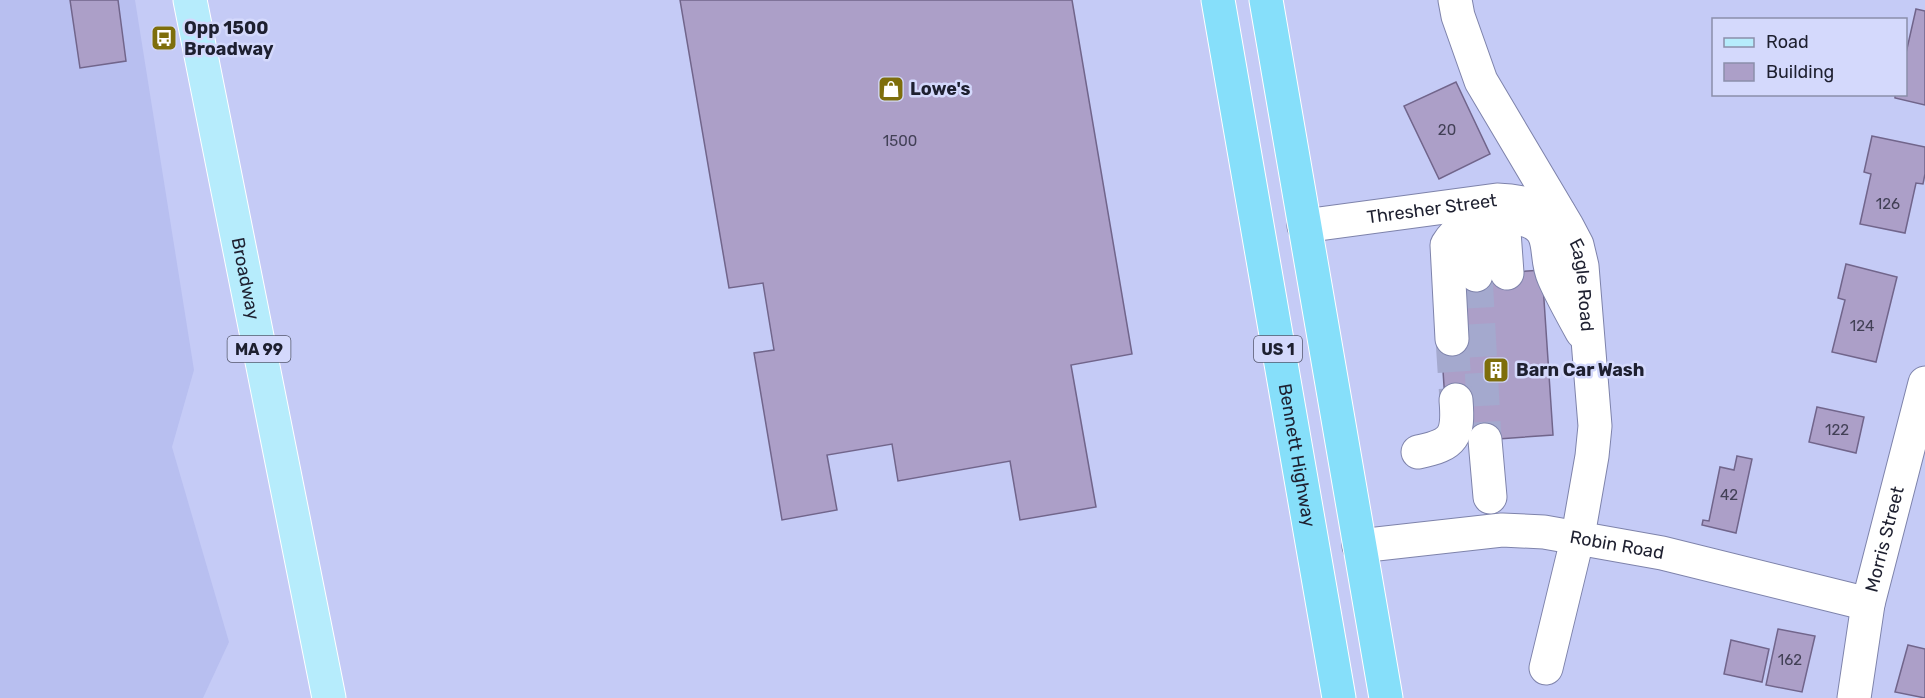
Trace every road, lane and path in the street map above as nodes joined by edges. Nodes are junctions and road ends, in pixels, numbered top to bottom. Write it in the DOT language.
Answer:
graph roads {
  1 [pos="190,0"];
  2 [pos="1218,0"];
  3 [pos="1266,0"];
  4 [pos="1455,0"];
  5 [pos="1558,213"];
  6 [pos="1499,218"];
  7 [pos="1304,226"];
  8 [pos="1492,274"];
  9 [pos="1452,339"];
  10 [pos="1588,344"];
  11 [pos="1925,383"];
  12 [pos="1456,400"];
  13 [pos="1485,440"];
  14 [pos="1418,452"];
  15 [pos="1915,469"];
  16 [pos="1490,497"];
  17 [pos="1578,536"];
  18 [pos="1359,546"];
  19 [pos="1868,604"];
  20 [pos="1546,668"];
  21 [pos="329,698"];
  22 [pos="1339,698"];
  23 [pos="1386,698"];
  24 [pos="1854,698"];
  1 -- 21 [label="main road, Broadway / MA 99"];
  2 -- 22 [label="highway, Bennett Highway / US 1"];
  3 -- 7 [label="highway, US 1"];
  4 -- 5 [label="street, Eagle Road"];
  5 -- 7 [label="street, Thresher Street"];
  5 -- 10 [label="street, Eagle Road"];
  6 -- 8 [label="street"];
  6 -- 9 [label="street"];
  6 -- 10 [label="street"];
  7 -- 18 [label="highway, US 1"];
  10 -- 17 [label="street, Eagle Road"];
  11 -- 15 [label="street, Morris Street"];
  12 -- 14 [label="street"];
  13 -- 16 [label="street"];
  15 -- 19 [label="street, Morris Street"];
  17 -- 18 [label="street, Robin Road"];
  17 -- 19 [label="street, Robin Road"];
  17 -- 20 [label="street, Eagle Road"];
  18 -- 23 [label="highway, US 1"];
  19 -- 24 [label="street, Morris Street"];
}
